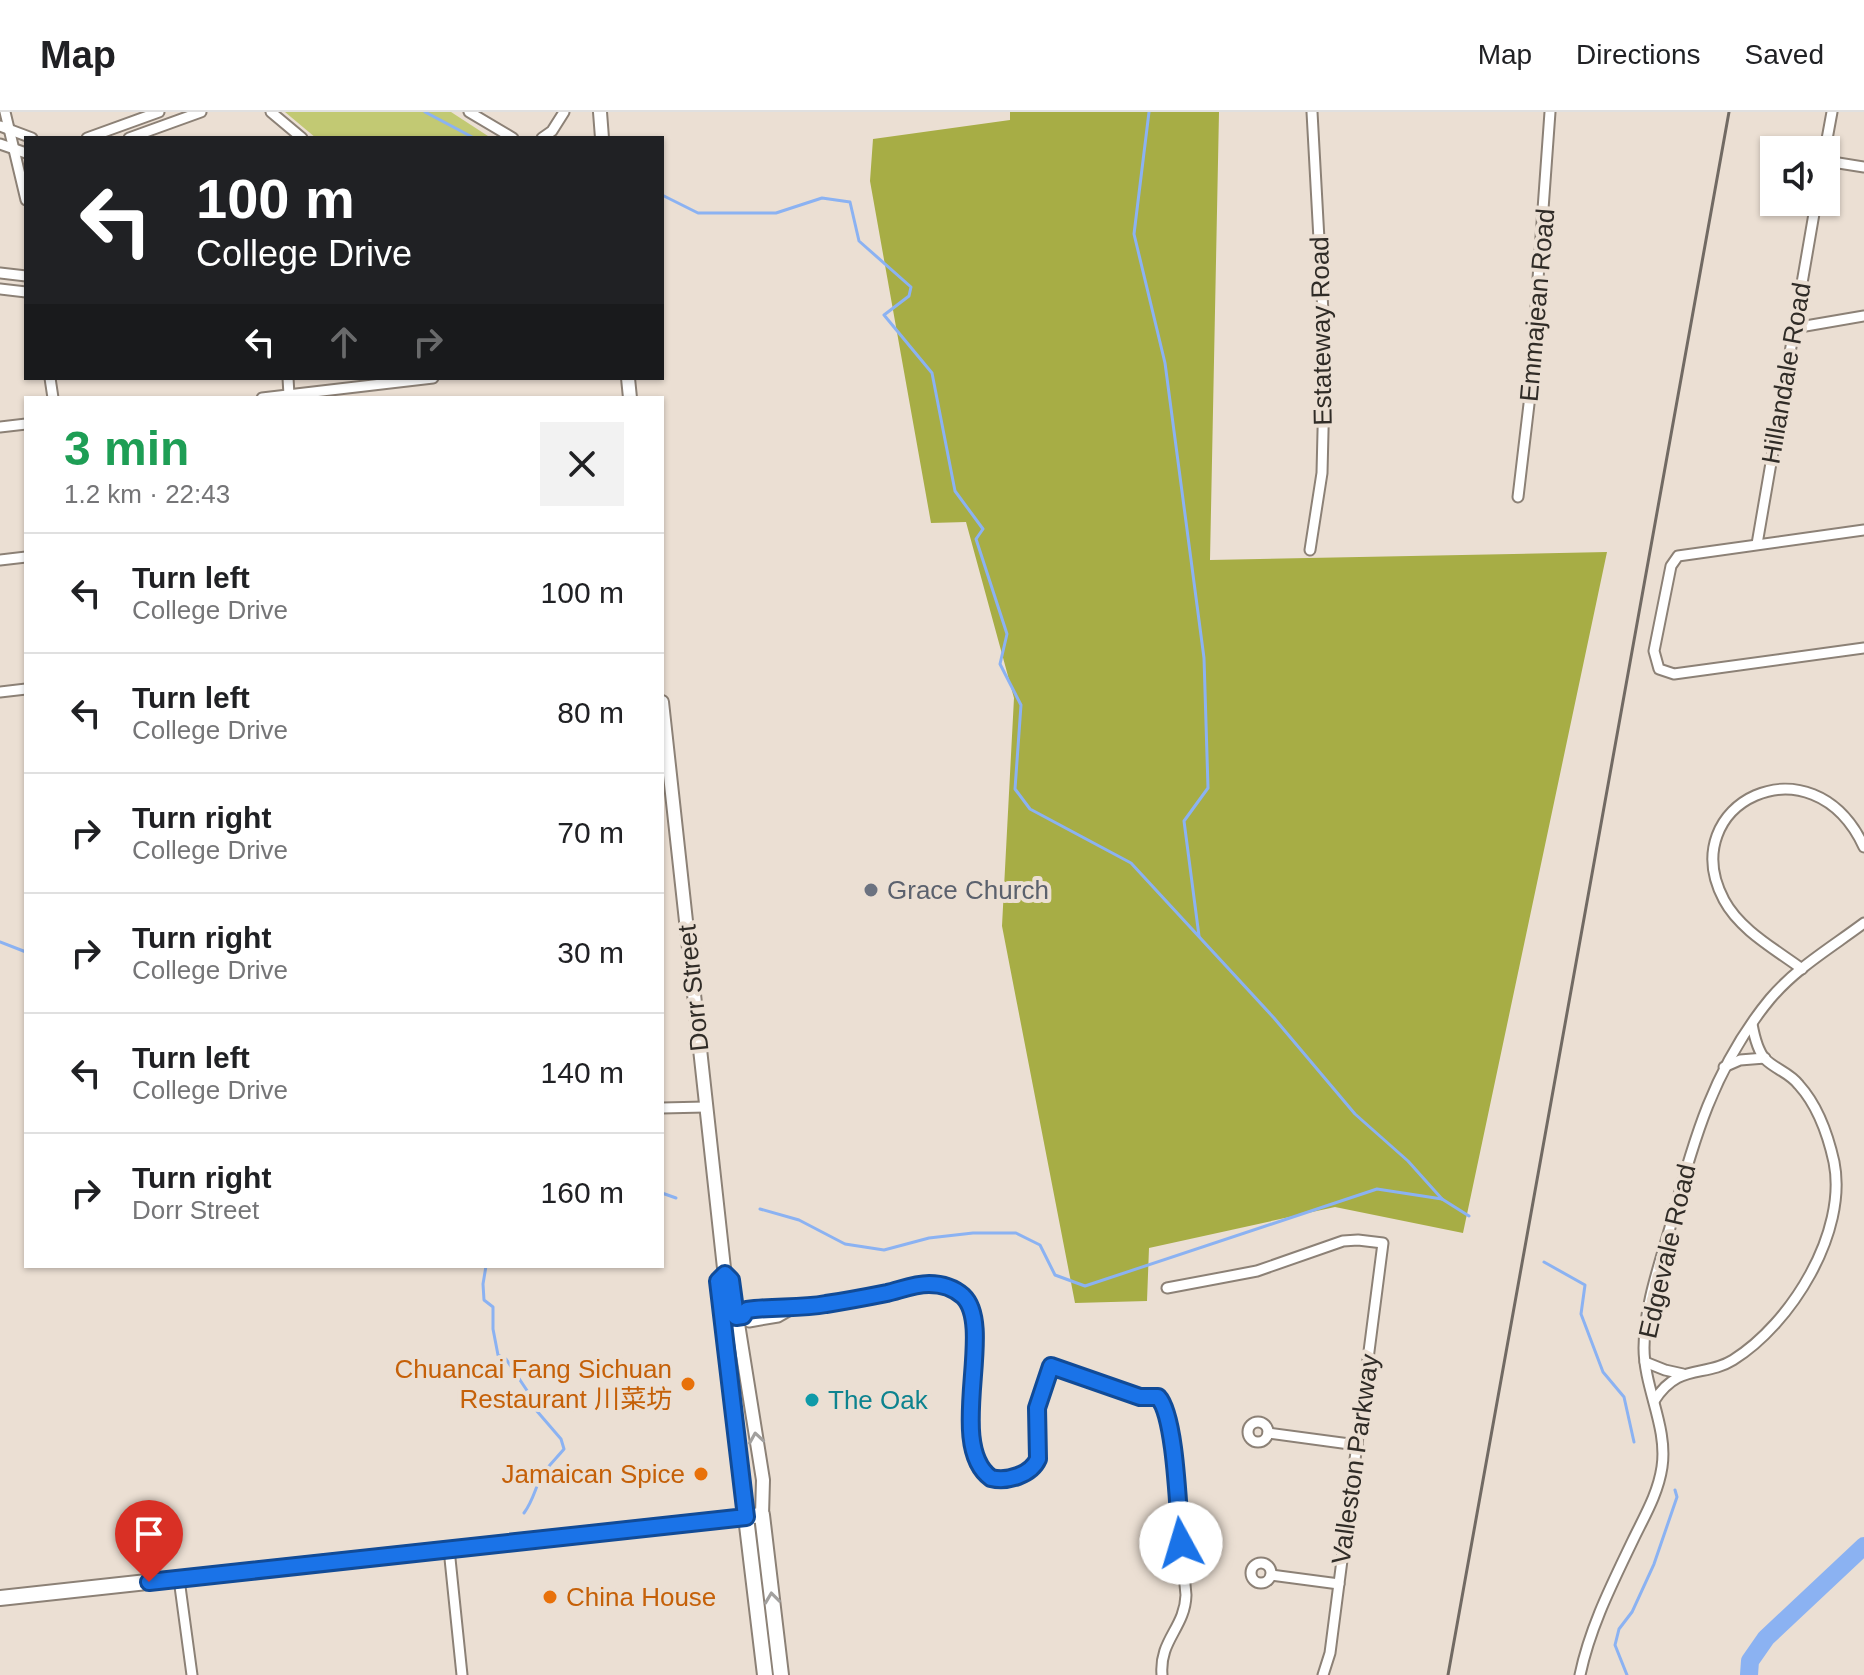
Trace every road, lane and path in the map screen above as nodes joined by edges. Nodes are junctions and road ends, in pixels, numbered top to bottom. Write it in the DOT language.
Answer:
graph roads {
  1 [pos="5,112"];
  2 [pos="159,112"];
  3 [pos="201,112"];
  4 [pos="271,112"];
  5 [pos="469,112"];
  6 [pos="564,112"];
  7 [pos="600,112"];
  8 [pos="1312,112"];
  9 [pos="1550,112"];
  10 [pos="1832,112"];
  11 [pos="4,128"];
  12 [pos="26,136"];
  13 [pos="93,136"];
  14 [pos="135,136"];
  15 [pos="300,136"];
  16 [pos="510,136"];
  17 [pos="545,136"];
  18 [pos="602,136"];
  19 [pos="1828,136"];
  20 [pos="0,144"];
  21 [pos="14,150"];
  22 [pos="24,152"];
  23 [pos="1840,163"];
  24 [pos="1864,167"];
  25 [pos="24,192"];
  26 [pos="1814,216"];
  27 [pos="0,273"];
  28 [pos="24,276"];
  29 [pos="0,289"];
  30 [pos="24,292"];
  31 [pos="1864,316"];
  32 [pos="1794,328"];
  33 [pos="417,380"];
  34 [pos="290,396"];
  35 [pos="24,424"];
  36 [pos="0,427"];
  37 [pos="1518,497"];
  38 [pos="1864,530"];
  39 [pos="1757,544"];
  40 [pos="1310,550"];
  41 [pos="24,557"];
  42 [pos="0,560"];
  43 [pos="1864,648"];
  44 [pos="24,689"];
  45 [pos="0,692"];
  46 [pos="664,721"];
  47 [pos="1864,847"];
  48 [pos="1864,923"];
  49 [pos="1802,969"];
  50 [pos="1752,1024"];
  51 [pos="1765,1058"];
  52 [pos="1724,1067"];
  53 [pos="705,1107"];
  54 [pos="664,1108"];
  55 [pos="725,1274"];
  56 [pos="1167,1288"];
  57 [pos="740,1316"];
  58 [pos="1645,1362"];
  59 [pos="1684,1374"];
  60 [pos="1654,1401"];
  61 [pos="1268,1433"];
  62 [pos="1357,1445"];
  63 [pos="762,1515"];
  64 [pos="746,1517"];
  65 [pos="449,1549"];
  66 [pos="1271,1575"];
  67 [pos="179,1579"];
  68 [pos="1339,1584"];
  69 [pos="0,1598"];
  70 [pos="192,1675"];
  71 [pos="462,1675"];
  72 [pos="765,1675"];
  73 [pos="781,1675"];
  74 [pos="1162,1675"];
  75 [pos="1323,1675"];
  76 [pos="1580,1675"];
  1 -- 11 [label="street"];
  2 -- 13 [label="street"];
  3 -- 14 [label="street"];
  4 -- 15 [label="street"];
  5 -- 16 [label="street"];
  6 -- 17 [label="street"];
  7 -- 18 [label="main road"];
  8 -- 40 [label="street, Estateway Road"];
  9 -- 37 [label="street, Emmajean Road"];
  10 -- 19 [label="street"];
  11 -- 12 [label="street"];
  11 -- 21 [label="street"];
  20 -- 21 [label="street"];
  21 -- 22 [label="street"];
  21 -- 25 [label="street"];
  23 -- 24 [label="street"];
  26 -- 32 [label="street, Hillandale Road"];
  27 -- 28 [label="street"];
  29 -- 30 [label="street"];
  31 -- 32 [label="street"];
  32 -- 39 [label="street, Hillandale Road"];
  33 -- 34 [label="street"];
  35 -- 36 [label="street"];
  38 -- 39 [label="street"];
  39 -- 43 [label="street"];
  41 -- 42 [label="street"];
  44 -- 45 [label="street"];
  46 -- 53 [label="main road, Dorr Street"];
  47 -- 49 [label="street"];
  48 -- 49 [label="street, Edgevale Road"];
  49 -- 50 [label="street, Edgevale Road"];
  50 -- 51 [label="street"];
  50 -- 52 [label="street, Edgevale Road"];
  51 -- 52 [label="street"];
  51 -- 59 [label="street"];
  52 -- 58 [label="street, Edgevale Road"];
  53 -- 54 [label="street"];
  53 -- 55 [label="main road, Dorr Street"];
  55 -- 57 [label="main road, Dorr Street"];
  55 -- 64 [label="main road, Dorr Street"];
  56 -- 62 [label="street, Valleston Parkway"];
  63 -- 57 [label="main road, Dorr Street, one-way"];
  57 -- 74 [label="street"];
  58 -- 59 [label="street"];
  58 -- 60 [label="street, Edgevale Road"];
  59 -- 60 [label="street"];
  60 -- 76 [label="street, Edgevale Road"];
  61 -- 62 [label="street"];
  62 -- 68 [label="street, Valleston Parkway"];
  63 -- 64 [label="main road"];
  73 -- 63 [label="main road, Dorr Street, one-way"];
  64 -- 65 [label="main road"];
  64 -- 72 [label="main road, Dorr Street"];
  65 -- 67 [label="main road"];
  65 -- 71 [label="street"];
  66 -- 68 [label="street"];
  67 -- 69 [label="main road"];
  67 -- 70 [label="street"];
  68 -- 75 [label="street, Valleston Parkway"];
}
